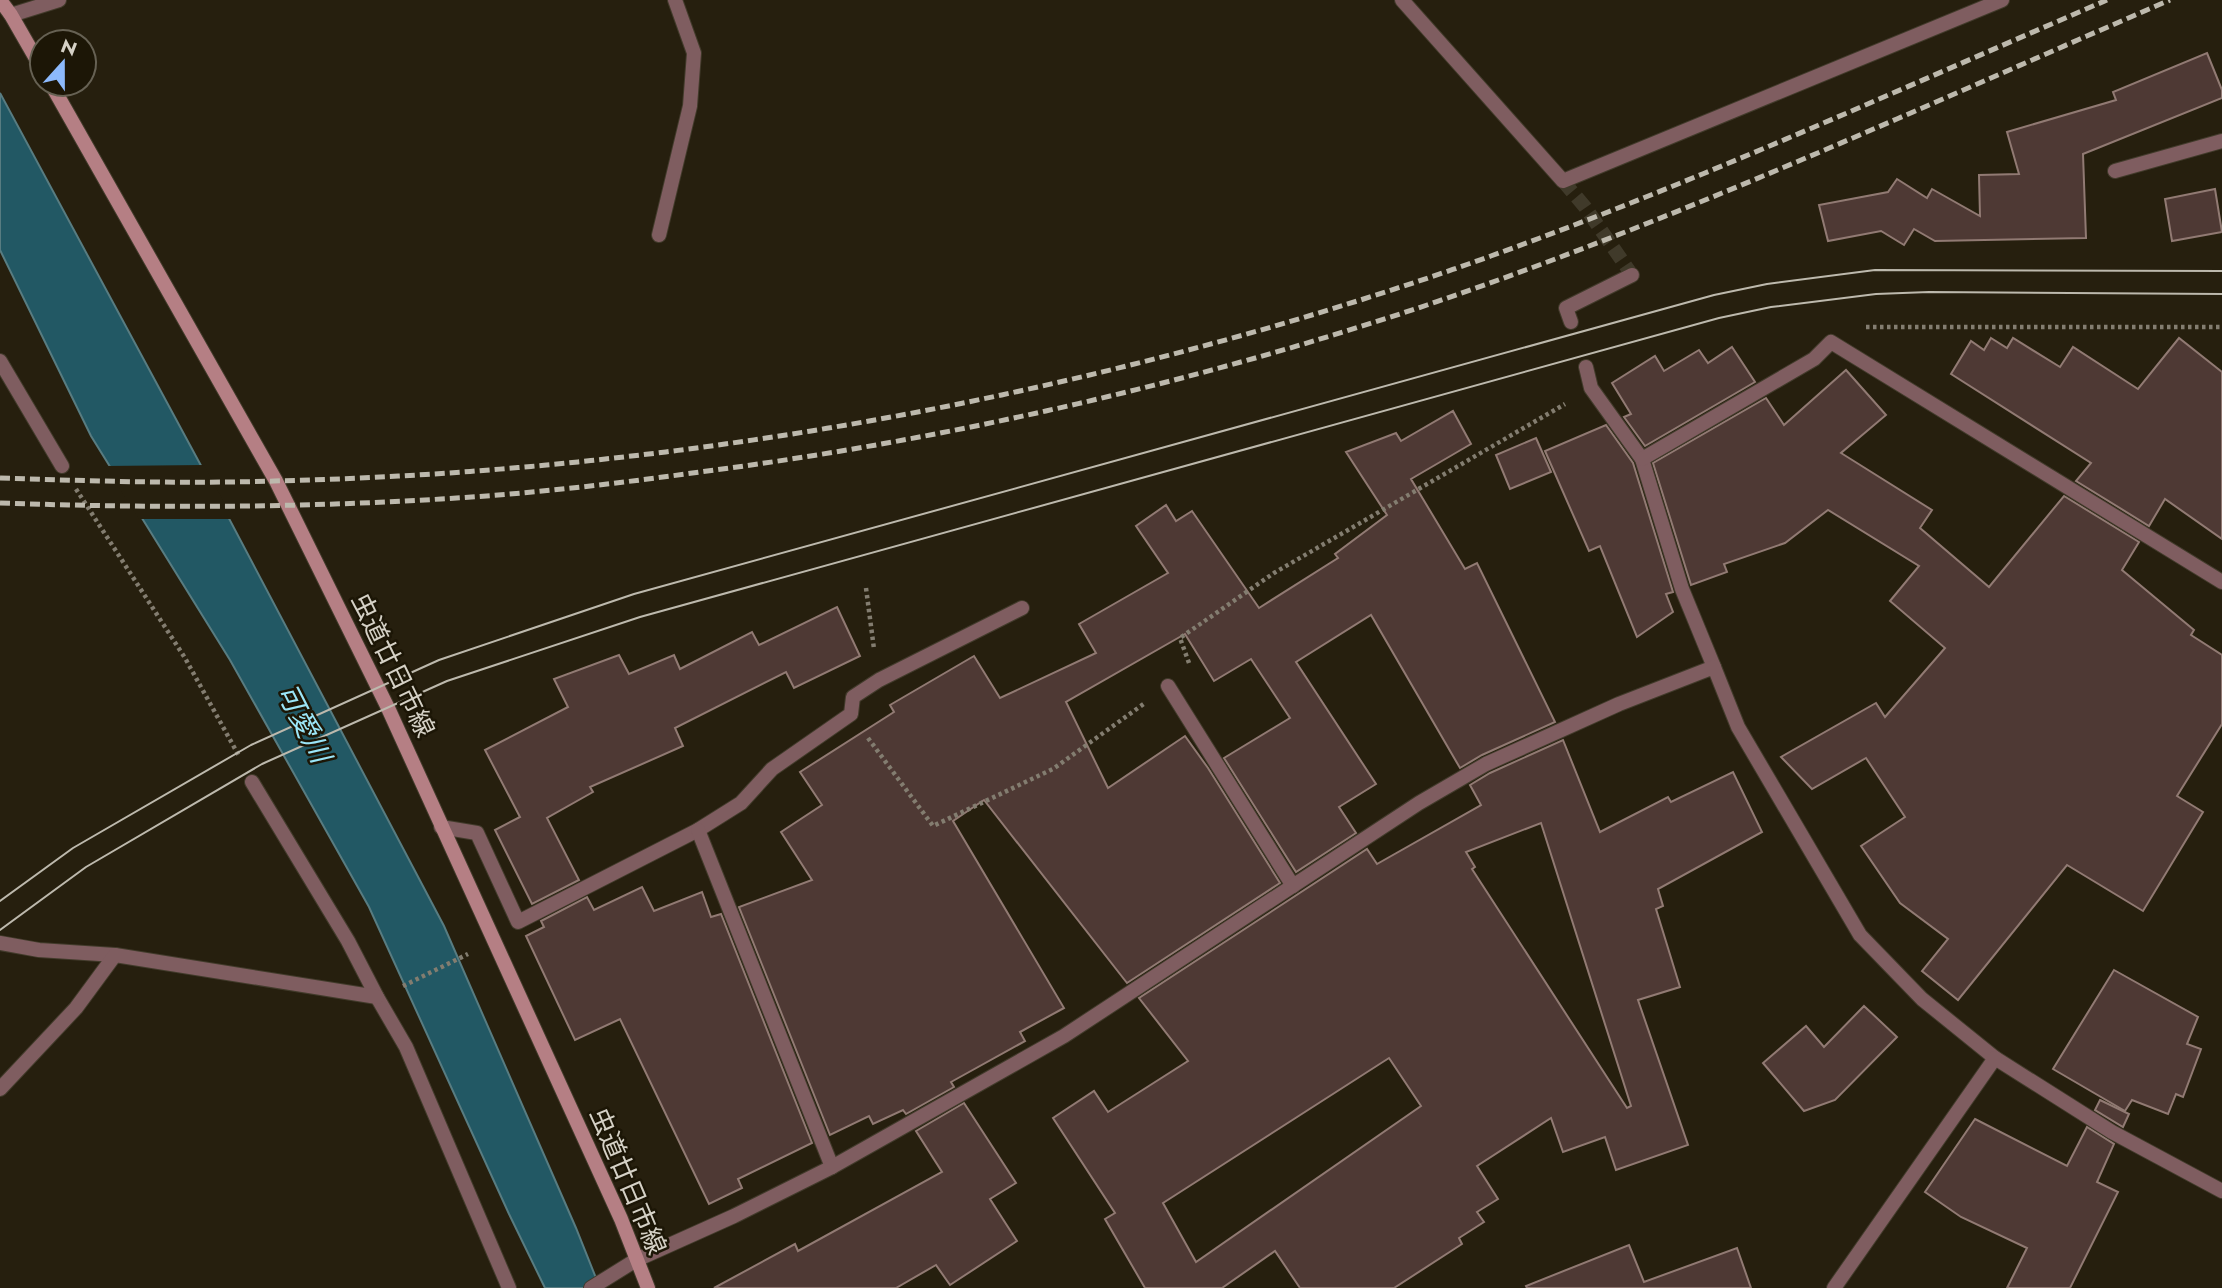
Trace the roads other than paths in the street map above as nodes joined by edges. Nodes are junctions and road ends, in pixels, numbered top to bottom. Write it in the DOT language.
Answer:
graph roads {
  1 [pos="0,0"];
  2 [pos="59,0"];
  3 [pos="676,0"];
  4 [pos="1402,0"];
  5 [pos="2002,0"];
  6 [pos="11,15"];
  7 [pos="28,45"];
  8 [pos="59,98"];
  9 [pos="2222,141"];
  10 [pos="2115,171"];
  11 [pos="659,235"];
  12 [pos="1633,275"];
  13 [pos="1570,322"];
  14 [pos="0,361"];
  15 [pos="1586,367"];
  16 [pos="1643,459"];
  17 [pos="61,466"];
  18 [pos="2222,582"];
  19 [pos="1022,608"];
  20 [pos="1714,667"];
  21 [pos="1168,686"];
  22 [pos="253,782"];
  23 [pos="441,827"];
  24 [pos="698,830"];
  25 [pos="1293,886"];
  26 [pos="0,943"];
  27 [pos="115,955"];
  28 [pos="377,998"];
  29 [pos="1995,1058"];
  30 [pos="0,1089"];
  31 [pos="832,1167"];
  32 [pos="2222,1191"];
  33 [pos="636,1260"];
  34 [pos="509,1288"];
  35 [pos="591,1288"];
  36 [pos="648,1288"];
  37 [pos="1834,1288"];
  1 -- 6 [label="main road"];
  2 -- 6 [label="street"];
  3 -- 11 [label="street"];
  4 -- 5 [label="street"];
  6 -- 7 [label="main road"];
  8 -- 23 [label="main road, 虫道廿日市線"];
  9 -- 10 [label="street"];
  12 -- 13 [label="street"];
  14 -- 17 [label="street"];
  15 -- 16 [label="street"];
  16 -- 18 [label="street"];
  16 -- 20 [label="street"];
  19 -- 24 [label="street"];
  20 -- 25 [label="street"];
  20 -- 29 [label="street"];
  21 -- 25 [label="street"];
  22 -- 28 [label="street"];
  23 -- 24 [label="street"];
  23 -- 33 [label="main road, 虫道廿日市線"];
  24 -- 31 [label="street"];
  25 -- 31 [label="street"];
  26 -- 27 [label="street"];
  27 -- 28 [label="street"];
  27 -- 30 [label="street"];
  28 -- 34 [label="street"];
  29 -- 32 [label="street"];
  29 -- 37 [label="street"];
  31 -- 33 [label="street"];
  33 -- 35 [label="street"];
  33 -- 36 [label="main road, 虫道廿日市線"];
}
